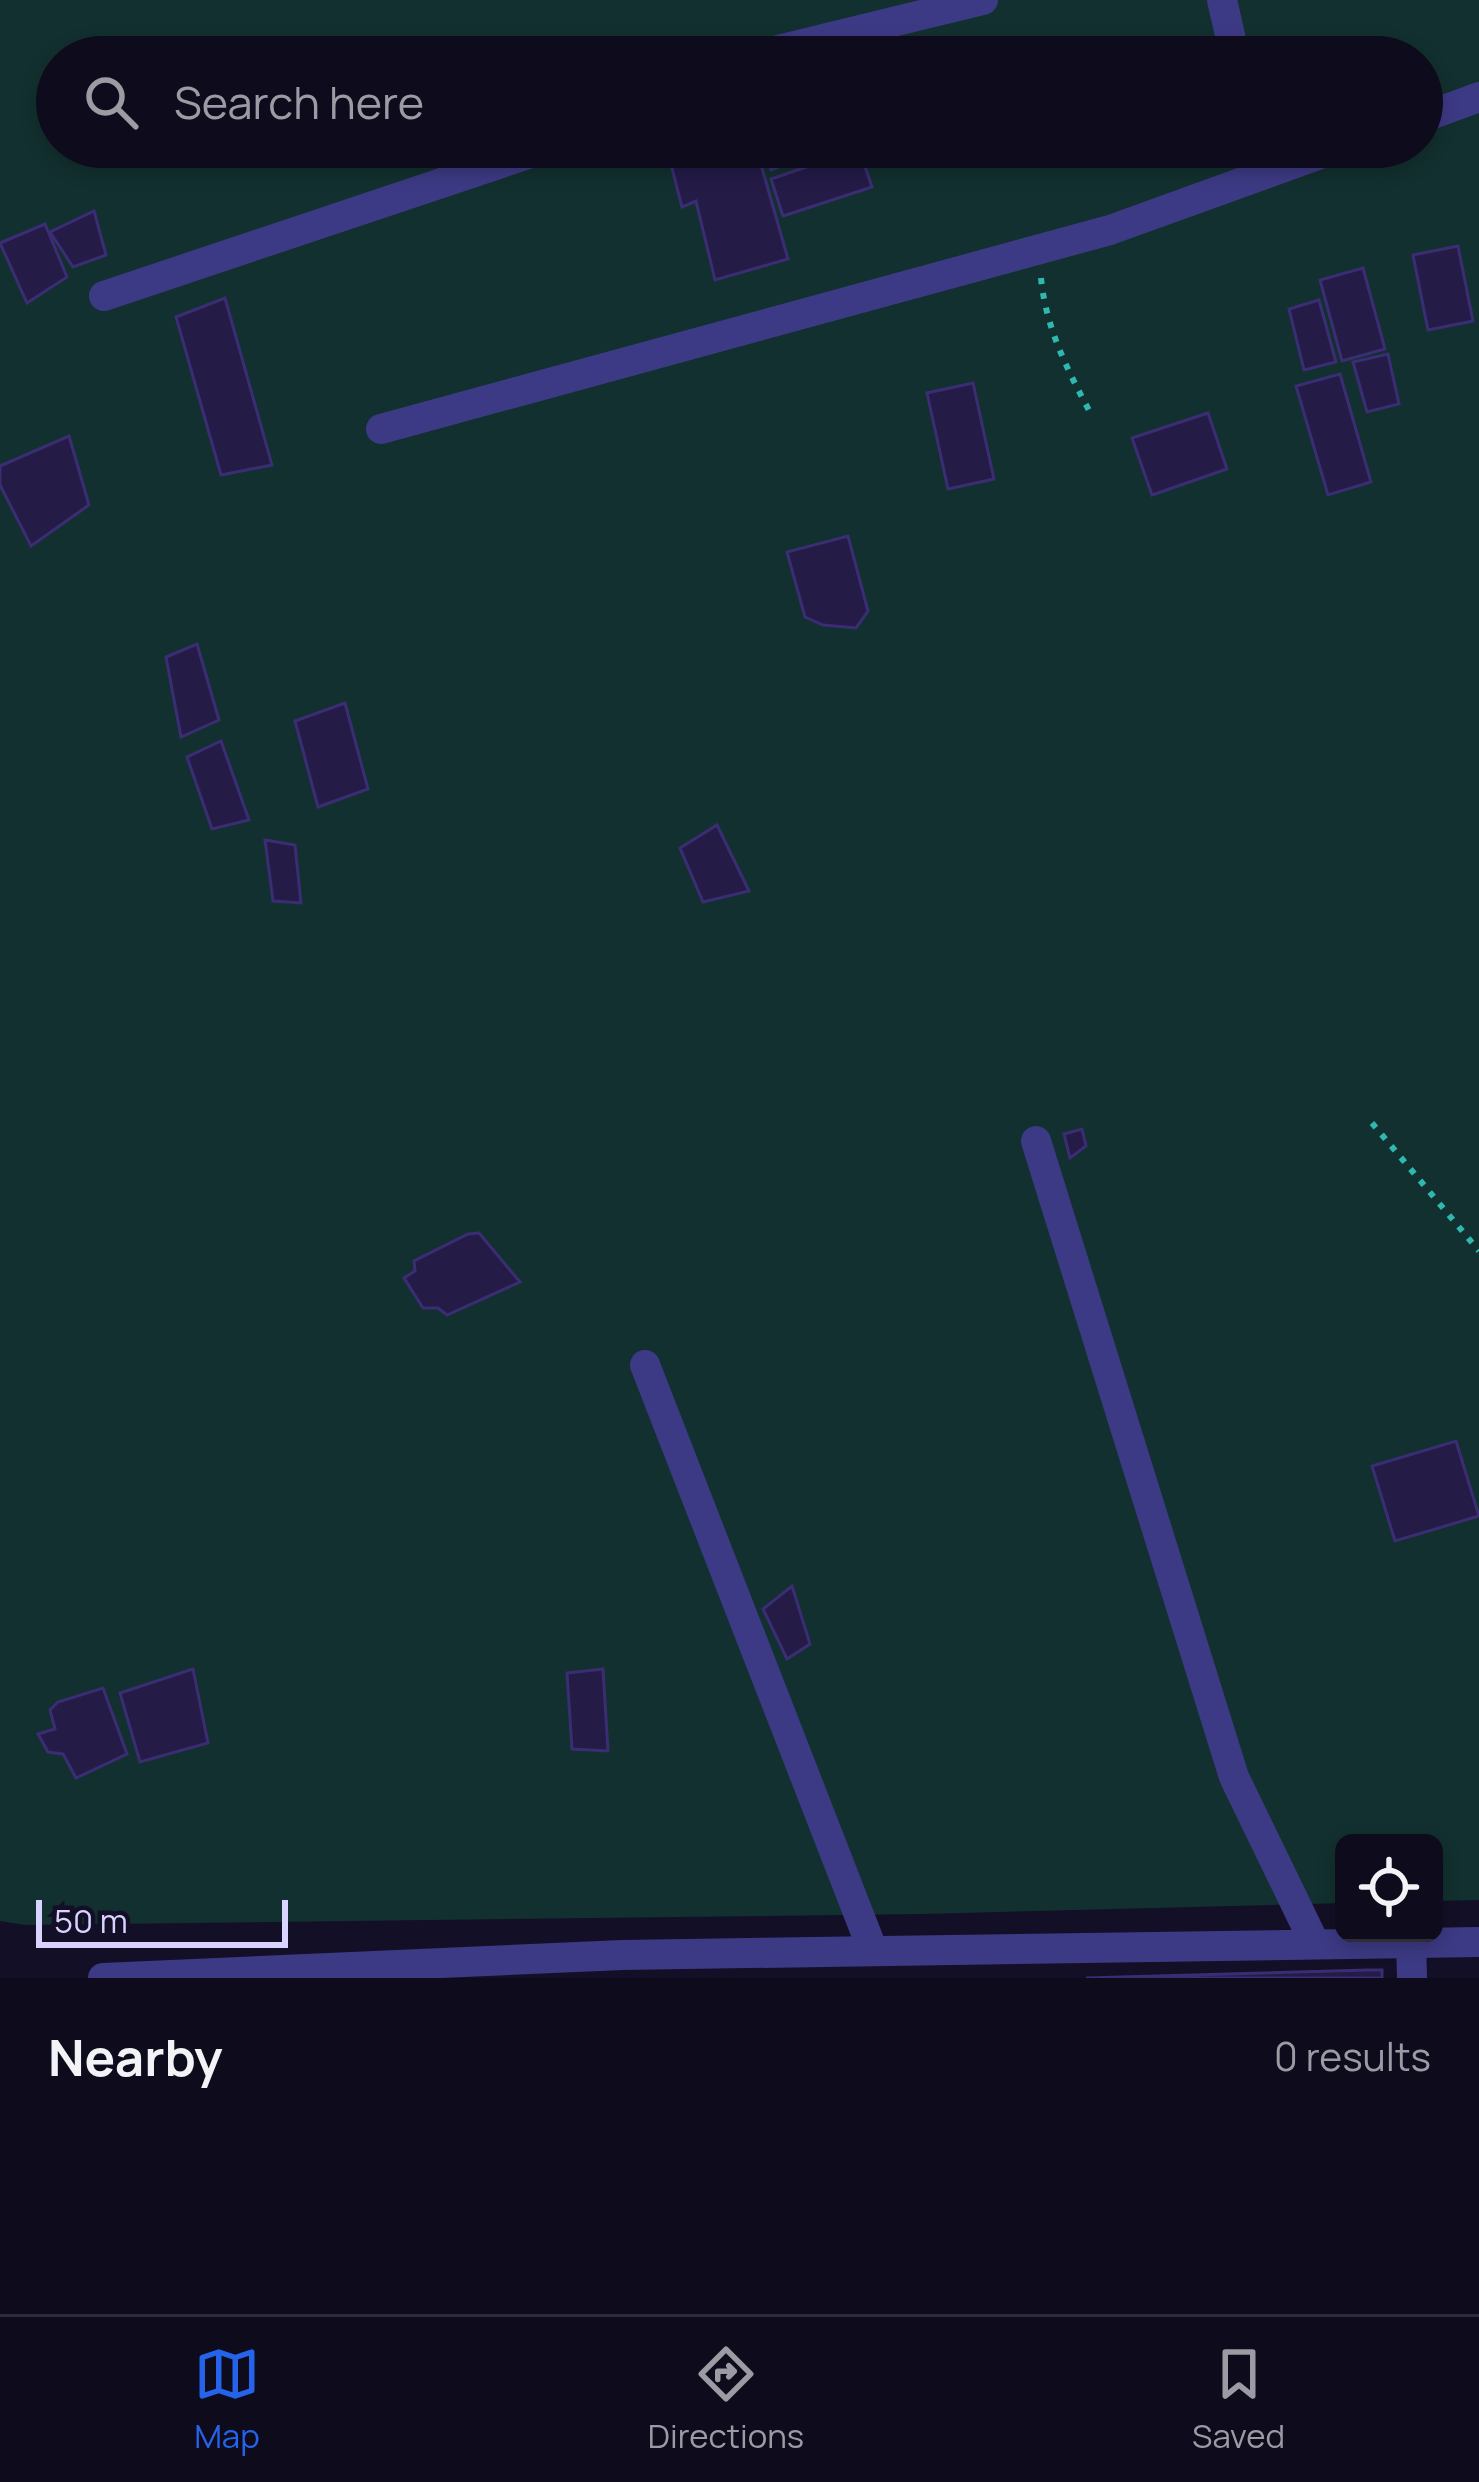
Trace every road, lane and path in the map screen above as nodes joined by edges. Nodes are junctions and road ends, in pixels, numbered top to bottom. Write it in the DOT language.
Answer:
graph roads {
  1 [pos="983,0"];
  2 [pos="1222,0"];
  3 [pos="835,36"];
  4 [pos="1230,36"];
  5 [pos="1479,97"];
  6 [pos="1443,110"];
  7 [pos="486,168"];
  8 [pos="1247,168"];
  9 [pos="1039,251"];
  10 [pos="104,296"];
  11 [pos="1092,416"];
  12 [pos="381,429"];
  13 [pos="1372,1123"];
  14 [pos="1036,1141"];
  15 [pos="1479,1251"];
  16 [pos="645,1365"];
  17 [pos="1412,1942"];
  18 [pos="1443,1942"];
  19 [pos="1479,1942"];
  20 [pos="1315,1944"];
  21 [pos="873,1951"];
  22 [pos="1018,1964"];
  23 [pos="622,1966"];
  24 [pos="231,1974"];
  25 [pos="103,1978"];
  26 [pos="1412,1978"];
  1 -- 3 [label="street"];
  2 -- 4 [label="street"];
  5 -- 6 [label="street"];
  7 -- 10 [label="street"];
  8 -- 9 [label="street"];
  9 -- 11 [label="path"];
  9 -- 12 [label="street"];
  13 -- 15 [label="path"];
  14 -- 20 [label="street"];
  16 -- 21 [label="street"];
  17 -- 20 [label="street"];
  17 -- 26 [label="street"];
  18 -- 19 [label="street"];
  20 -- 22 [label="street"];
  21 -- 22 [label="street"];
  21 -- 23 [label="street"];
  23 -- 24 [label="street"];
  24 -- 25 [label="street"];
}
